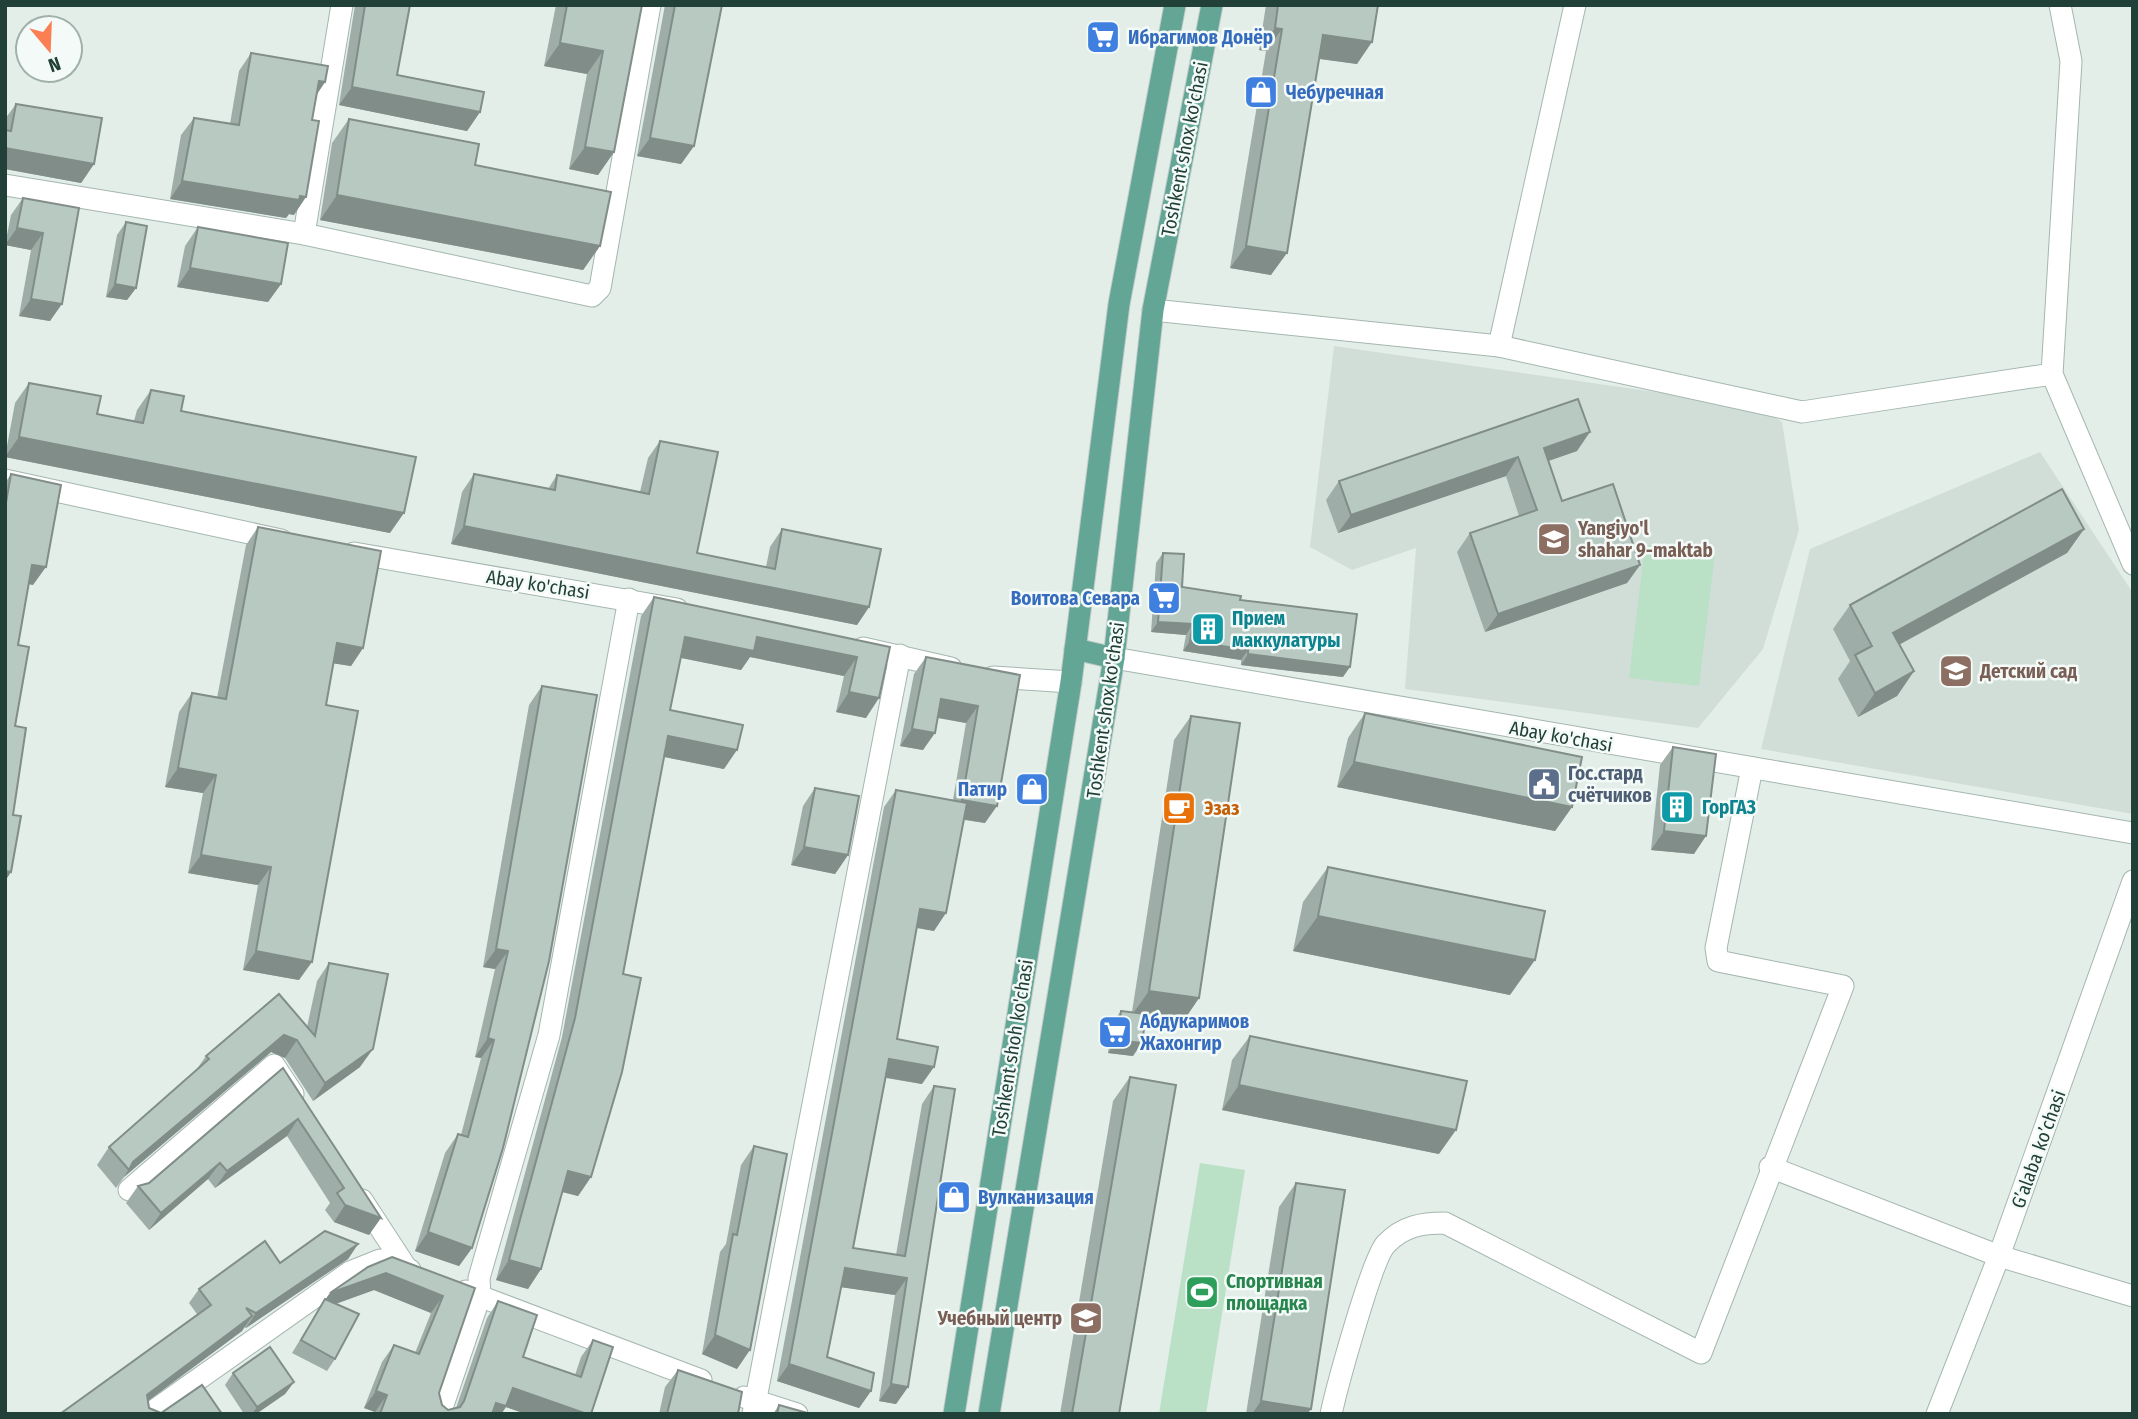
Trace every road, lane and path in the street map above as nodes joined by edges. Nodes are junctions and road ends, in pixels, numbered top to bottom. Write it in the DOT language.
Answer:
graph roads {
  1 [pos="342,5"];
  2 [pos="650,5"];
  3 [pos="1175,5"];
  4 [pos="1212,5"];
  5 [pos="1576,5"];
  6 [pos="2060,5"];
  7 [pos="5,185"];
  8 [pos="304,234"];
  9 [pos="1153,310"];
  10 [pos="1500,346"];
  11 [pos="2052,374"];
  12 [pos="5,480"];
  13 [pos="298,544"];
  14 [pos="339,551"];
  15 [pos="2133,564"];
  16 [pos="629,599"];
  17 [pos="696,613"];
  18 [pos="845,644"];
  19 [pos="1075,649"];
  20 [pos="900,655"];
  21 [pos="1114,658"];
  22 [pos="1071,682"];
  23 [pos="1109,689"];
  24 [pos="1752,768"];
  25 [pos="2133,834"];
  26 [pos="2133,881"];
  27 [pos="302,1108"];
  28 [pos="1770,1167"];
  29 [pos="347,1177"];
  30 [pos="129,1190"];
  31 [pos="1999,1256"];
  32 [pos="407,1269"];
  33 [pos="480,1296"];
  34 [pos="2133,1296"];
  35 [pos="755,1407"];
  36 [pos="149,1414"];
  37 [pos="440,1414"];
  38 [pos="797,1414"];
  39 [pos="954,1414"];
  40 [pos="989,1414"];
  41 [pos="1331,1414"];
  42 [pos="1937,1414"];
  1 -- 8 [label="street"];
  2 -- 8 [label="street"];
  3 -- 19 [label="main road, Toshkent shox ko'chasi"];
  4 -- 9 [label="main road, Toshkent shox ko'chasi"];
  5 -- 10 [label="street"];
  6 -- 11 [label="street"];
  7 -- 8 [label="street"];
  9 -- 10 [label="street"];
  9 -- 21 [label="main road, Toshkent shox ko'chasi"];
  10 -- 11 [label="street"];
  11 -- 15 [label="street"];
  12 -- 13 [label="street"];
  14 -- 16 [label="street, Abay ko'chasi"];
  16 -- 17 [label="street, Abay ko'chasi"];
  16 -- 33 [label="street"];
  18 -- 20 [label="street"];
  19 -- 21 [label="main road"];
  19 -- 22 [label="main road, Toshkent shox ko'chasi"];
  20 -- 22 [label="street"];
  20 -- 35 [label="street"];
  21 -- 23 [label="main road, Toshkent shox ko'chasi"];
  21 -- 24 [label="street, Abay ko'chasi"];
  22 -- 23 [label="main road"];
  22 -- 39 [label="main road, Toshkent shoh ko'chasi"];
  23 -- 40 [label="main road, Toshkent shox ko'chasi"];
  24 -- 25 [label="street, Abay ko'chasi"];
  24 -- 28 [label="street"];
  26 -- 31 [label="street, G’alaba ko’chasi"];
  27 -- 30 [label="street"];
  28 -- 31 [label="street"];
  28 -- 41 [label="street"];
  29 -- 32 [label="street"];
  31 -- 34 [label="street"];
  31 -- 42 [label="street, G’alaba ko’chasi"];
  32 -- 33 [label="street"];
  32 -- 36 [label="street"];
  33 -- 35 [label="street"];
  33 -- 37 [label="street"];
  35 -- 38 [label="street"];
}
